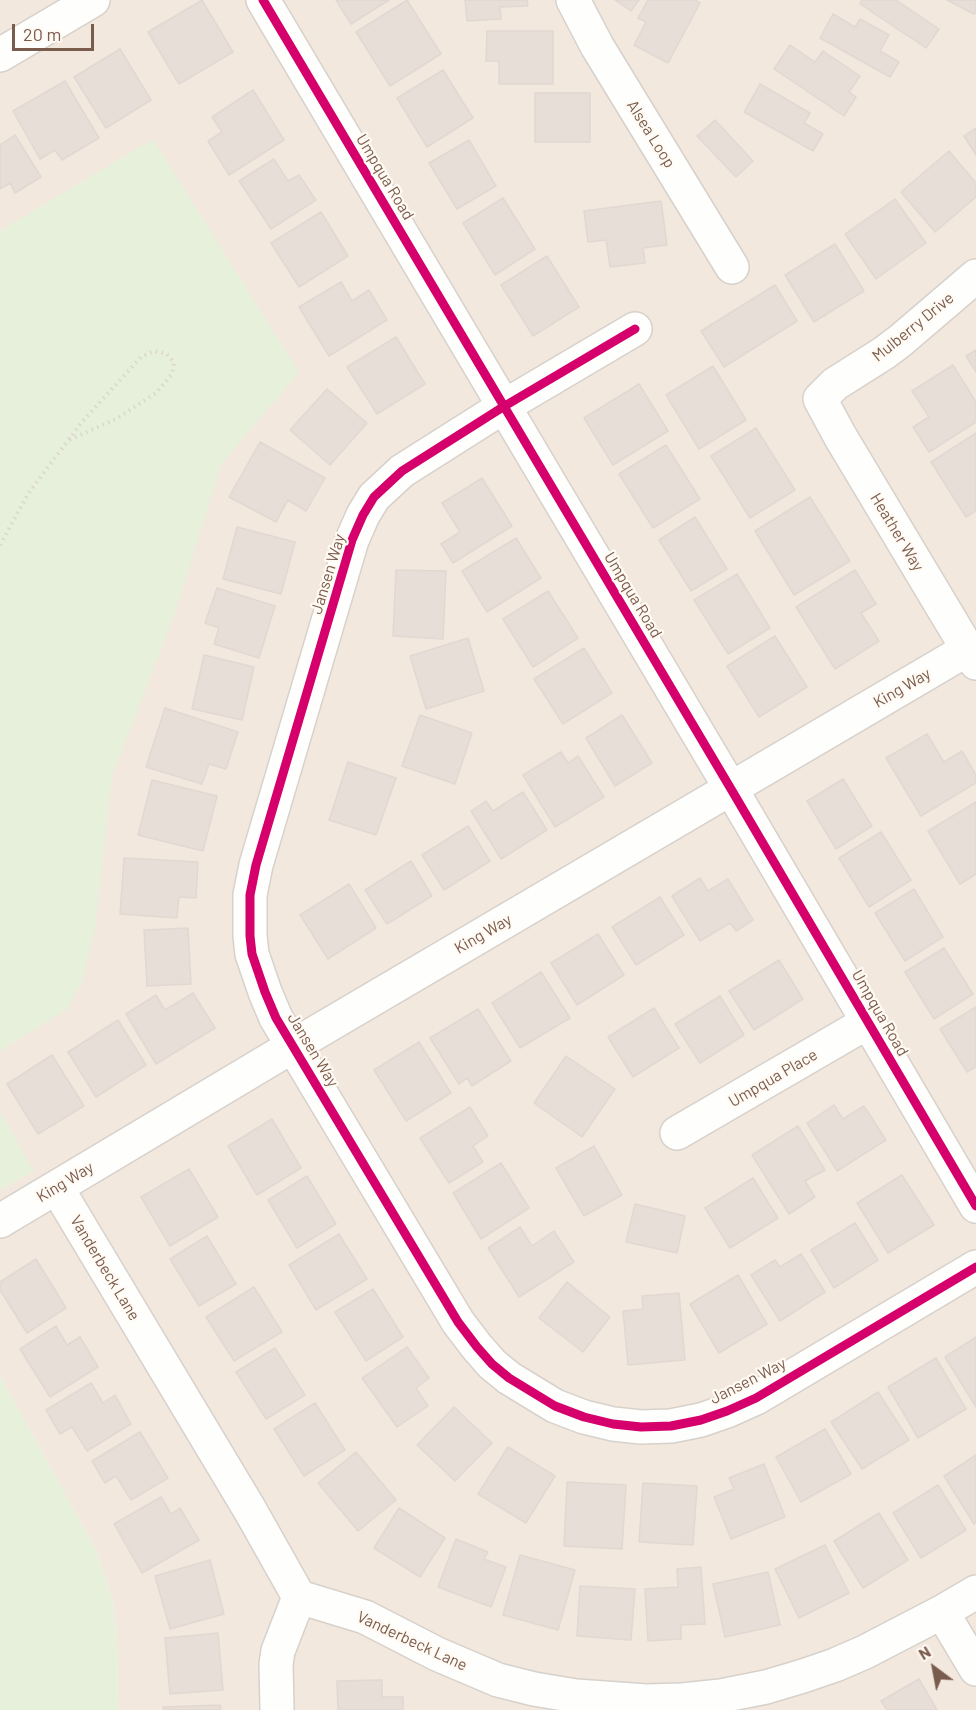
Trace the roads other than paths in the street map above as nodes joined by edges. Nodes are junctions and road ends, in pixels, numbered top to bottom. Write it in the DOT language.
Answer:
graph roads {
  1 [pos="93,0"];
  2 [pos="263,0"];
  3 [pos="573,0"];
  4 [pos="0,55"];
  5 [pos="732,267"];
  6 [pos="976,276"];
  7 [pos="635,329"];
  8 [pos="820,399"];
  9 [pos="503,407"];
  10 [pos="972,656"];
  11 [pos="731,789"];
  12 [pos="868,1022"];
  13 [pos="293,1046"];
  14 [pos="677,1133"];
  15 [pos="57,1188"];
  16 [pos="976,1206"];
  17 [pos="0,1221"];
  18 [pos="976,1267"];
  19 [pos="976,1592"];
  20 [pos="298,1597"];
  21 [pos="942,1612"];
  22 [pos="976,1669"];
  23 [pos="722,1703"];
  24 [pos="277,1710"];
  1 -- 4 [label="street"];
  2 -- 9 [label="street, Umpqua Road"];
  3 -- 5 [label="street, Alsea Loop"];
  6 -- 8 [label="street, Mulberry Drive"];
  7 -- 9 [label="street, Jansen Way"];
  8 -- 10 [label="street, Heather Way"];
  9 -- 11 [label="street, Umpqua Road"];
  9 -- 13 [label="street, Jansen Way"];
  10 -- 11 [label="street, King Way"];
  11 -- 12 [label="street, Umpqua Road"];
  11 -- 13 [label="street, King Way"];
  12 -- 14 [label="street, Umpqua Place"];
  12 -- 16 [label="street, Umpqua Road"];
  13 -- 15 [label="street, King Way"];
  13 -- 18 [label="street, Jansen Way"];
  15 -- 17 [label="street, King Way"];
  15 -- 20 [label="street, Vanderbeck Lane"];
  19 -- 21 [label="street, Vanderbeck Lane"];
  20 -- 23 [label="street, Vanderbeck Lane"];
  20 -- 24 [label="street"];
  21 -- 22 [label="street"];
  21 -- 23 [label="street, Vanderbeck Lane"];
}
